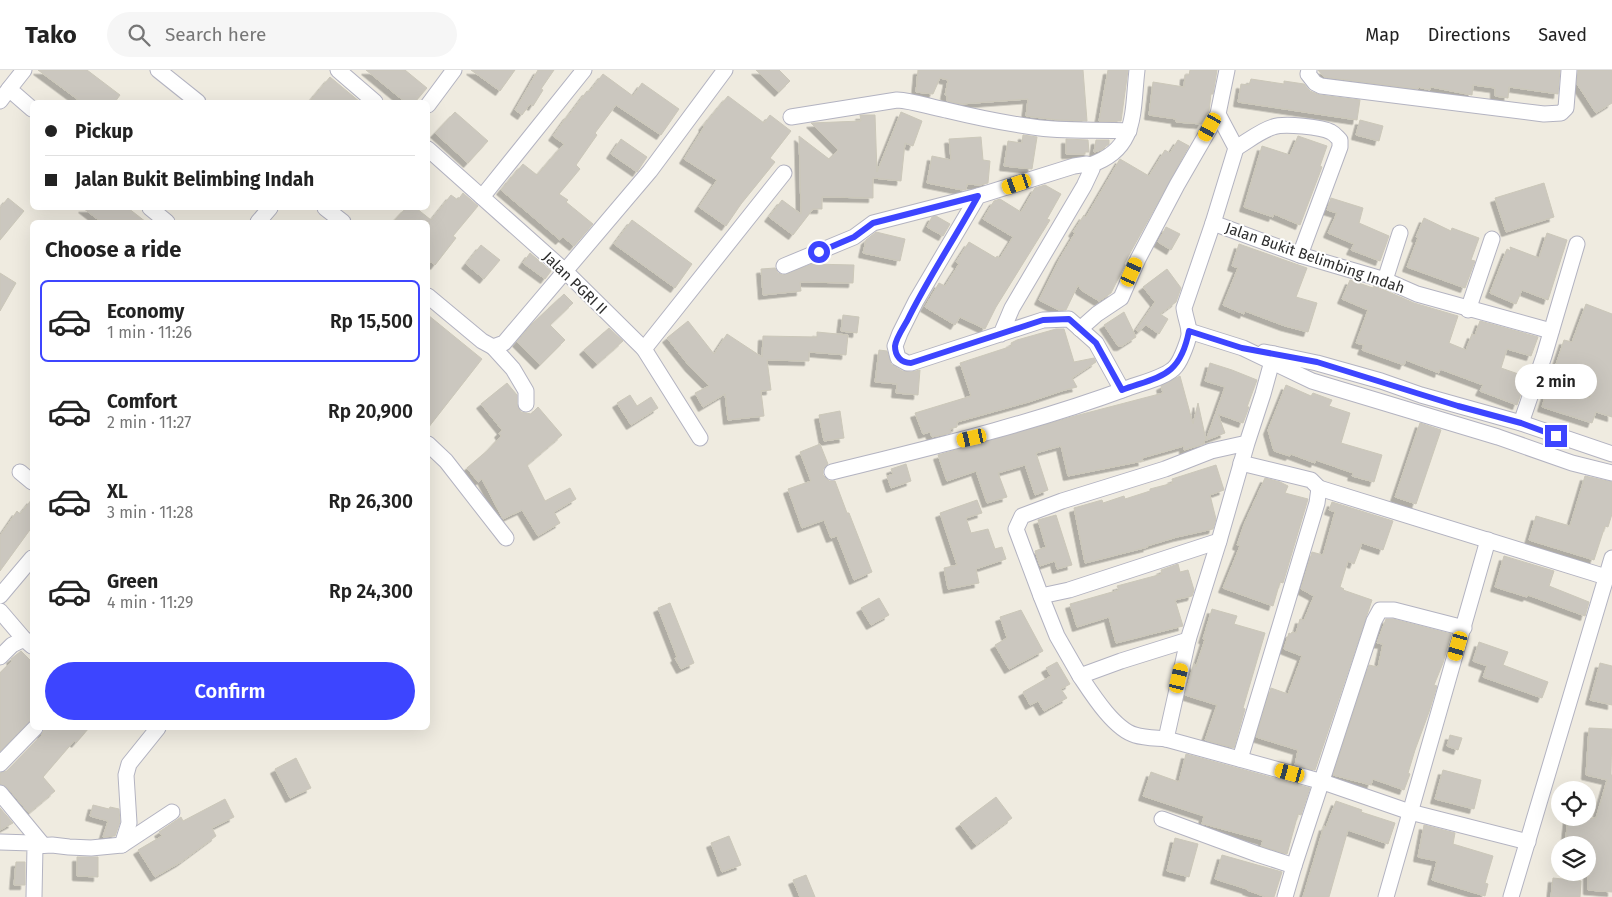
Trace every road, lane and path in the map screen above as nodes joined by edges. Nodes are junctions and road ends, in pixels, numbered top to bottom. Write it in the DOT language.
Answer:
graph roads {
  1 [pos="24,70"];
  2 [pos="158,70"];
  3 [pos="338,70"];
  4 [pos="454,70"];
  5 [pos="584,70"];
  6 [pos="725,70"];
  7 [pos="1137,70"];
  8 [pos="1227,70"];
  9 [pos="1309,70"];
  10 [pos="1569,70"];
  11 [pos="5,95"];
  12 [pos="196,100"];
  13 [pos="373,100"];
  14 [pos="430,101"];
  15 [pos="30,107"];
  16 [pos="1218,114"];
  17 [pos="791,118"];
  18 [pos="1129,131"];
  19 [pos="1236,148"];
  20 [pos="430,151"];
  21 [pos="1090,165"];
  22 [pos="784,173"];
  23 [pos="978,196"];
  24 [pos="482,197"];
  25 [pos="152,210"];
  26 [pos="268,210"];
  27 [pos="327,210"];
  28 [pos="165,220"];
  29 [pos="260,220"];
  30 [pos="340,220"];
  31 [pos="1213,223"];
  32 [pos="1400,233"];
  33 [pos="1492,239"];
  34 [pos="1577,244"];
  35 [pos="1300,255"];
  36 [pos="784,266"];
  37 [pos="565,271"];
  38 [pos="1385,280"];
  39 [pos="430,298"];
  40 [pos="1468,310"];
  41 [pos="1080,329"];
  42 [pos="1189,331"];
  43 [pos="1551,331"];
  44 [pos="1002,334"];
  45 [pos="493,347"];
  46 [pos="644,349"];
  47 [pos="1272,358"];
  48 [pos="1122,390"];
  49 [pos="526,404"];
  50 [pos="1521,423"];
  51 [pos="700,438"];
  52 [pos="1247,443"];
  53 [pos="430,446"];
  54 [pos="1612,454"];
  55 [pos="1241,464"];
  56 [pos="20,472"];
  57 [pos="832,472"];
  58 [pos="1612,473"];
  59 [pos="30,480"];
  60 [pos="1319,488"];
  61 [pos="506,538"];
  62 [pos="1488,540"];
  63 [pos="1219,541"];
  64 [pos="1612,558"];
  65 [pos="30,560"];
  66 [pos="1606,577"];
  67 [pos="0,596"];
  68 [pos="1041,596"];
  69 [pos="0,611"];
  70 [pos="1464,628"];
  71 [pos="1188,640"];
  72 [pos="28,643"];
  73 [pos="0,657"];
  74 [pos="1080,676"];
  75 [pos="33,730"];
  76 [pos="156,730"];
  77 [pos="1166,739"];
  78 [pos="1240,759"];
  79 [pos="0,764"];
  80 [pos="1323,782"];
  81 [pos="0,793"];
  82 [pos="172,812"];
  83 [pos="1410,812"];
  84 [pos="1162,819"];
  85 [pos="0,842"];
  86 [pos="1528,842"];
  87 [pos="122,845"];
  88 [pos="39,846"];
  89 [pos="1294,866"];
  90 [pos="34,897"];
  91 [pos="1285,897"];
  92 [pos="1386,897"];
  93 [pos="1511,897"];
  1 -- 11 [label="street"];
  2 -- 12 [label="street"];
  3 -- 13 [label="street"];
  4 -- 14 [label="street"];
  5 -- 24 [label="street"];
  6 -- 37 [label="street"];
  7 -- 18 [label="street"];
  8 -- 16 [label="street"];
  9 -- 10 [label="street"];
  11 -- 15 [label="street"];
  16 -- 19 [label="street"];
  16 -- 41 [label="street"];
  17 -- 18 [label="street"];
  18 -- 21 [label="street"];
  19 -- 31 [label="street"];
  19 -- 35 [label="street"];
  20 -- 24 [label="street, Jalan PGRI II"];
  21 -- 23 [label="street"];
  21 -- 44 [label="street"];
  22 -- 46 [label="street"];
  23 -- 36 [label="street"];
  23 -- 44 [label="street"];
  24 -- 37 [label="street, Jalan PGRI II"];
  25 -- 28 [label="street"];
  26 -- 29 [label="street"];
  27 -- 30 [label="street"];
  31 -- 35 [label="street, Jalan Bukit Belimbing Indah"];
  31 -- 42 [label="street, Jalan Bukit Belimbing Indah"];
  32 -- 38 [label="street"];
  33 -- 40 [label="street"];
  34 -- 43 [label="street"];
  35 -- 38 [label="street, Jalan Bukit Belimbing Indah"];
  37 -- 45 [label="street"];
  37 -- 46 [label="street, Jalan PGRI II"];
  38 -- 40 [label="street, Jalan Bukit Belimbing Indah"];
  39 -- 45 [label="street"];
  40 -- 43 [label="street, Jalan Bukit Belimbing Indah"];
  41 -- 44 [label="street"];
  41 -- 48 [label="street"];
  42 -- 47 [label="street"];
  42 -- 48 [label="street"];
  43 -- 50 [label="street"];
  45 -- 49 [label="street"];
  46 -- 51 [label="street, Jalan PGRI II"];
  47 -- 50 [label="street"];
  47 -- 52 [label="street"];
  47 -- 58 [label="street"];
  48 -- 57 [label="street"];
  50 -- 54 [label="street"];
  52 -- 55 [label="street"];
  52 -- 68 [label="street"];
  53 -- 61 [label="street"];
  55 -- 60 [label="street"];
  55 -- 63 [label="street"];
  56 -- 59 [label="street"];
  60 -- 62 [label="street"];
  60 -- 78 [label="street"];
  62 -- 66 [label="street"];
  62 -- 70 [label="street"];
  63 -- 68 [label="street"];
  63 -- 71 [label="street"];
  64 -- 66 [label="street"];
  65 -- 67 [label="street"];
  66 -- 86 [label="street"];
  68 -- 74 [label="street"];
  69 -- 72 [label="street"];
  70 -- 80 [label="street"];
  70 -- 83 [label="street"];
  71 -- 74 [label="street"];
  71 -- 77 [label="street"];
  72 -- 73 [label="street"];
  74 -- 77 [label="street"];
  75 -- 79 [label="street"];
  76 -- 87 [label="street"];
  77 -- 78 [label="street"];
  78 -- 80 [label="street"];
  80 -- 83 [label="street"];
  80 -- 89 [label="street"];
  81 -- 88 [label="street"];
  82 -- 87 [label="street"];
  83 -- 86 [label="street"];
  83 -- 92 [label="street"];
  84 -- 89 [label="street"];
  85 -- 88 [label="street"];
  86 -- 93 [label="street"];
  87 -- 88 [label="street"];
  88 -- 90 [label="street"];
  89 -- 91 [label="street"];
}
